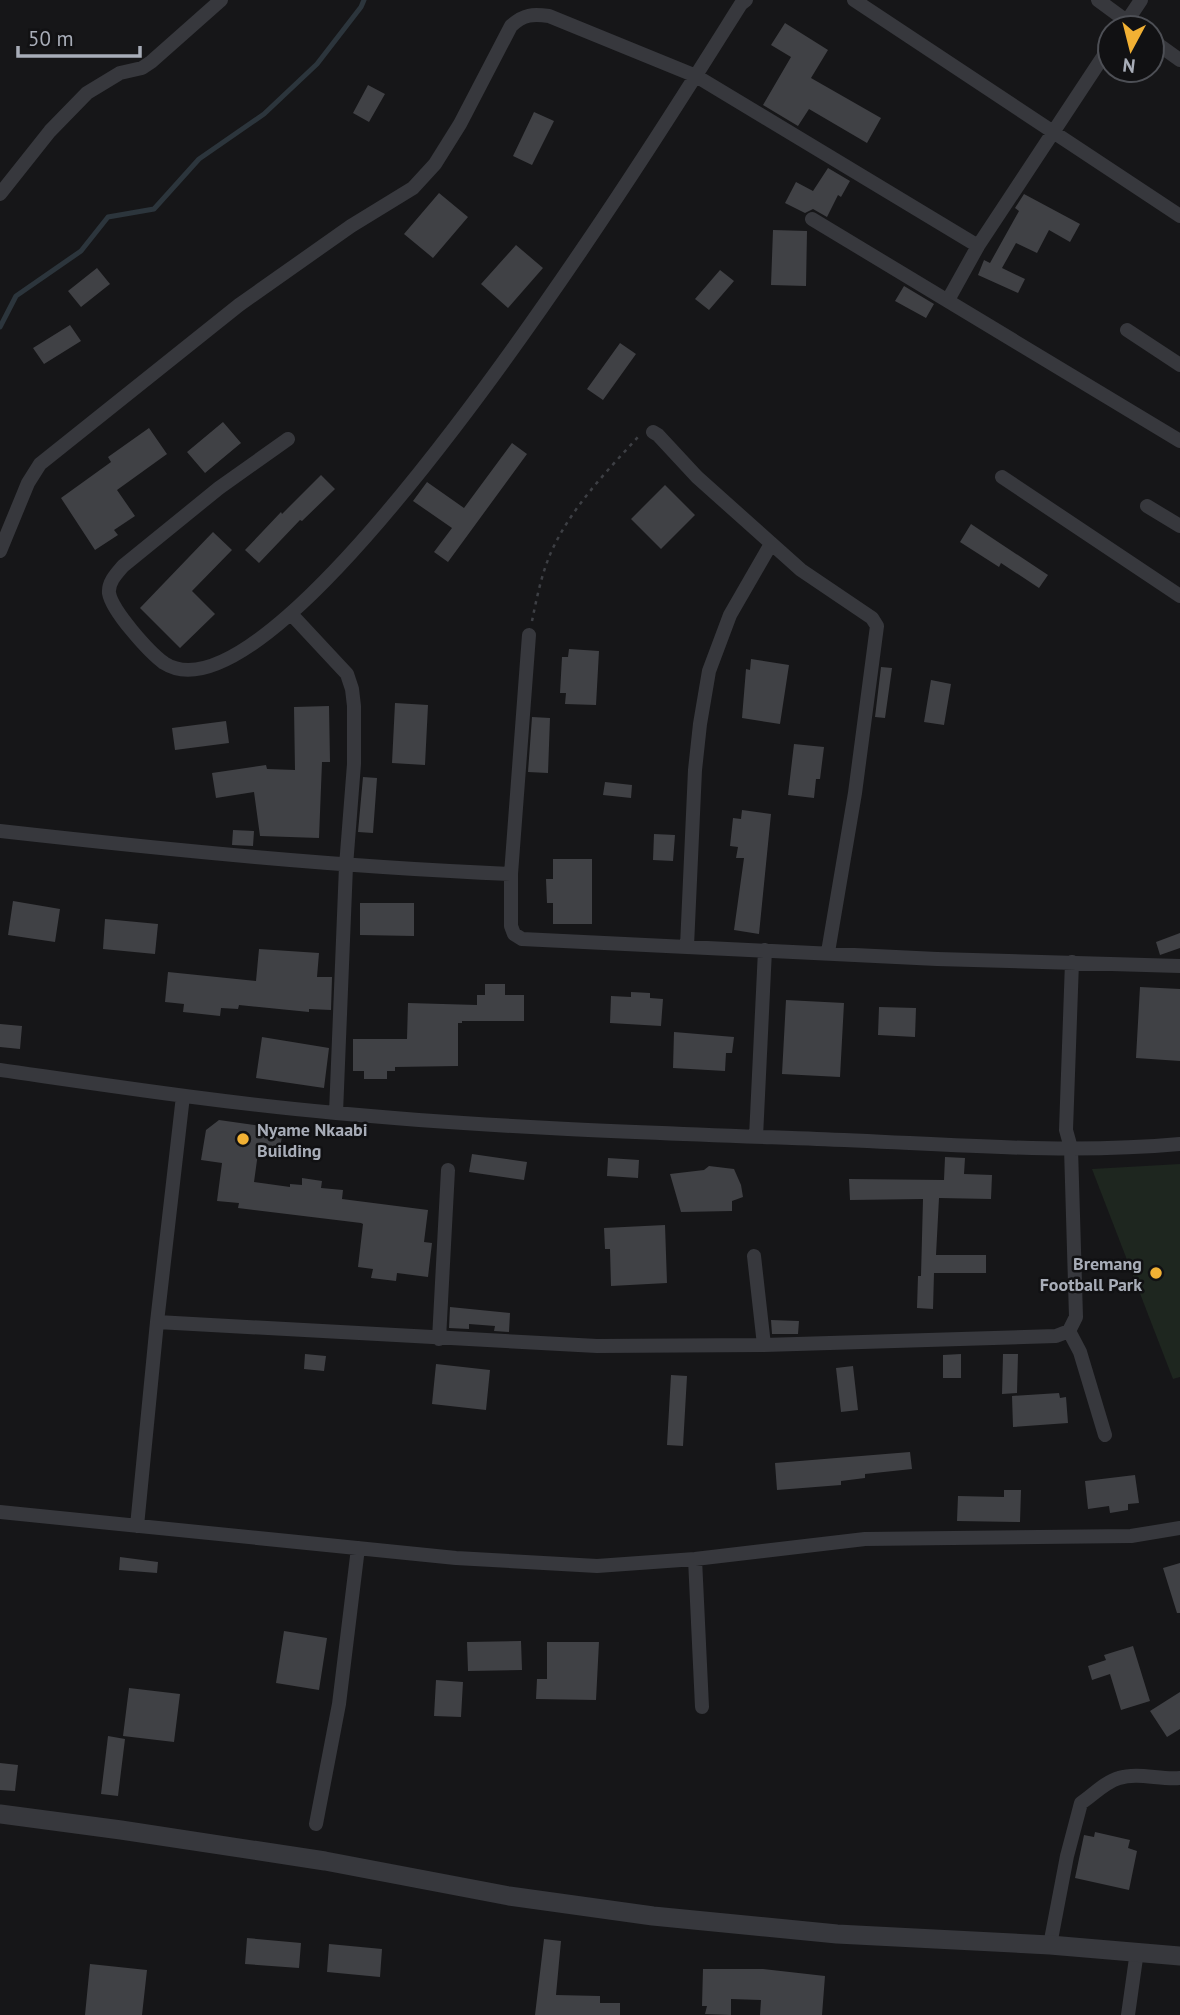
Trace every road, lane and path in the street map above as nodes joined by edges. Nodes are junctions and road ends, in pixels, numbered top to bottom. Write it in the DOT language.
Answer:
graph roads {
  1 [pos="221,0"];
  2 [pos="746,0"];
  3 [pos="854,0"];
  4 [pos="1098,0"];
  5 [pos="1114,14"];
  6 [pos="1096,68"];
  7 [pos="696,76"];
  8 [pos="1053,132"];
  9 [pos="0,194"];
  10 [pos="1180,216"];
  11 [pos="812,219"];
  12 [pos="978,246"];
  13 [pos="948,300"];
  14 [pos="1127,330"];
  15 [pos="1180,365"];
  16 [pos="653,432"];
  17 [pos="288,439"];
  18 [pos="1180,442"];
  19 [pos="1002,477"];
  20 [pos="1147,506"];
  21 [pos="1180,526"];
  22 [pos="771,544"];
  23 [pos="0,551"];
  24 [pos="1180,596"];
  25 [pos="292,615"];
  26 [pos="529,635"];
  27 [pos="0,831"];
  28 [pos="346,866"];
  29 [pos="511,874"];
  30 [pos="687,946"];
  31 [pos="765,950"];
  32 [pos="828,952"];
  33 [pos="1072,962"];
  34 [pos="1180,966"];
  35 [pos="0,1070"];
  36 [pos="183,1096"];
  37 [pos="336,1113"];
  38 [pos="757,1137"];
  39 [pos="1180,1144"];
  40 [pos="1071,1148"];
  41 [pos="448,1170"];
  42 [pos="754,1256"];
  43 [pos="157,1322"];
  44 [pos="1069,1331"];
  45 [pos="439,1339"];
  46 [pos="764,1345"];
  47 [pos="1105,1435"];
  48 [pos="0,1512"];
  49 [pos="137,1526"];
  50 [pos="1180,1528"];
  51 [pos="358,1548"];
  52 [pos="695,1559"];
  53 [pos="702,1707"];
  54 [pos="1180,1778"];
  55 [pos="0,1815"];
  56 [pos="316,1824"];
  57 [pos="1050,1945"];
  58 [pos="1137,1951"];
  59 [pos="1180,1956"];
  60 [pos="1128,2015"];
  1 -- 9 [label="street"];
  2 -- 7 [label="street"];
  3 -- 8 [label="street"];
  4 -- 5 [label="street"];
  6 -- 8 [label="street"];
  7 -- 12 [label="street"];
  7 -- 23 [label="street"];
  7 -- 25 [label="street"];
  8 -- 10 [label="street"];
  8 -- 12 [label="street"];
  11 -- 13 [label="street"];
  12 -- 13 [label="street"];
  13 -- 18 [label="street"];
  14 -- 15 [label="street"];
  16 -- 22 [label="street"];
  16 -- 26 [label="path"];
  17 -- 25 [label="street"];
  19 -- 24 [label="street"];
  20 -- 21 [label="street"];
  22 -- 30 [label="street"];
  22 -- 32 [label="street"];
  25 -- 28 [label="street"];
  26 -- 29 [label="street"];
  27 -- 28 [label="street"];
  28 -- 29 [label="street"];
  28 -- 37 [label="street"];
  29 -- 30 [label="street"];
  30 -- 31 [label="street"];
  31 -- 32 [label="street"];
  31 -- 38 [label="street"];
  32 -- 33 [label="street"];
  33 -- 34 [label="street"];
  33 -- 40 [label="street"];
  35 -- 36 [label="street"];
  36 -- 37 [label="street"];
  36 -- 43 [label="street"];
  37 -- 38 [label="street"];
  38 -- 40 [label="street"];
  39 -- 40 [label="street"];
  40 -- 44 [label="street"];
  41 -- 45 [label="street"];
  42 -- 46 [label="street"];
  43 -- 45 [label="street"];
  43 -- 49 [label="street"];
  44 -- 46 [label="street"];
  44 -- 47 [label="street"];
  45 -- 46 [label="street"];
  48 -- 49 [label="street"];
  49 -- 51 [label="street"];
  50 -- 52 [label="street"];
  51 -- 52 [label="street"];
  51 -- 56 [label="street"];
  52 -- 53 [label="street"];
  54 -- 57 [label="street"];
  55 -- 57 [label="street"];
  57 -- 58 [label="street"];
  58 -- 59 [label="street"];
  58 -- 60 [label="street"];
}
